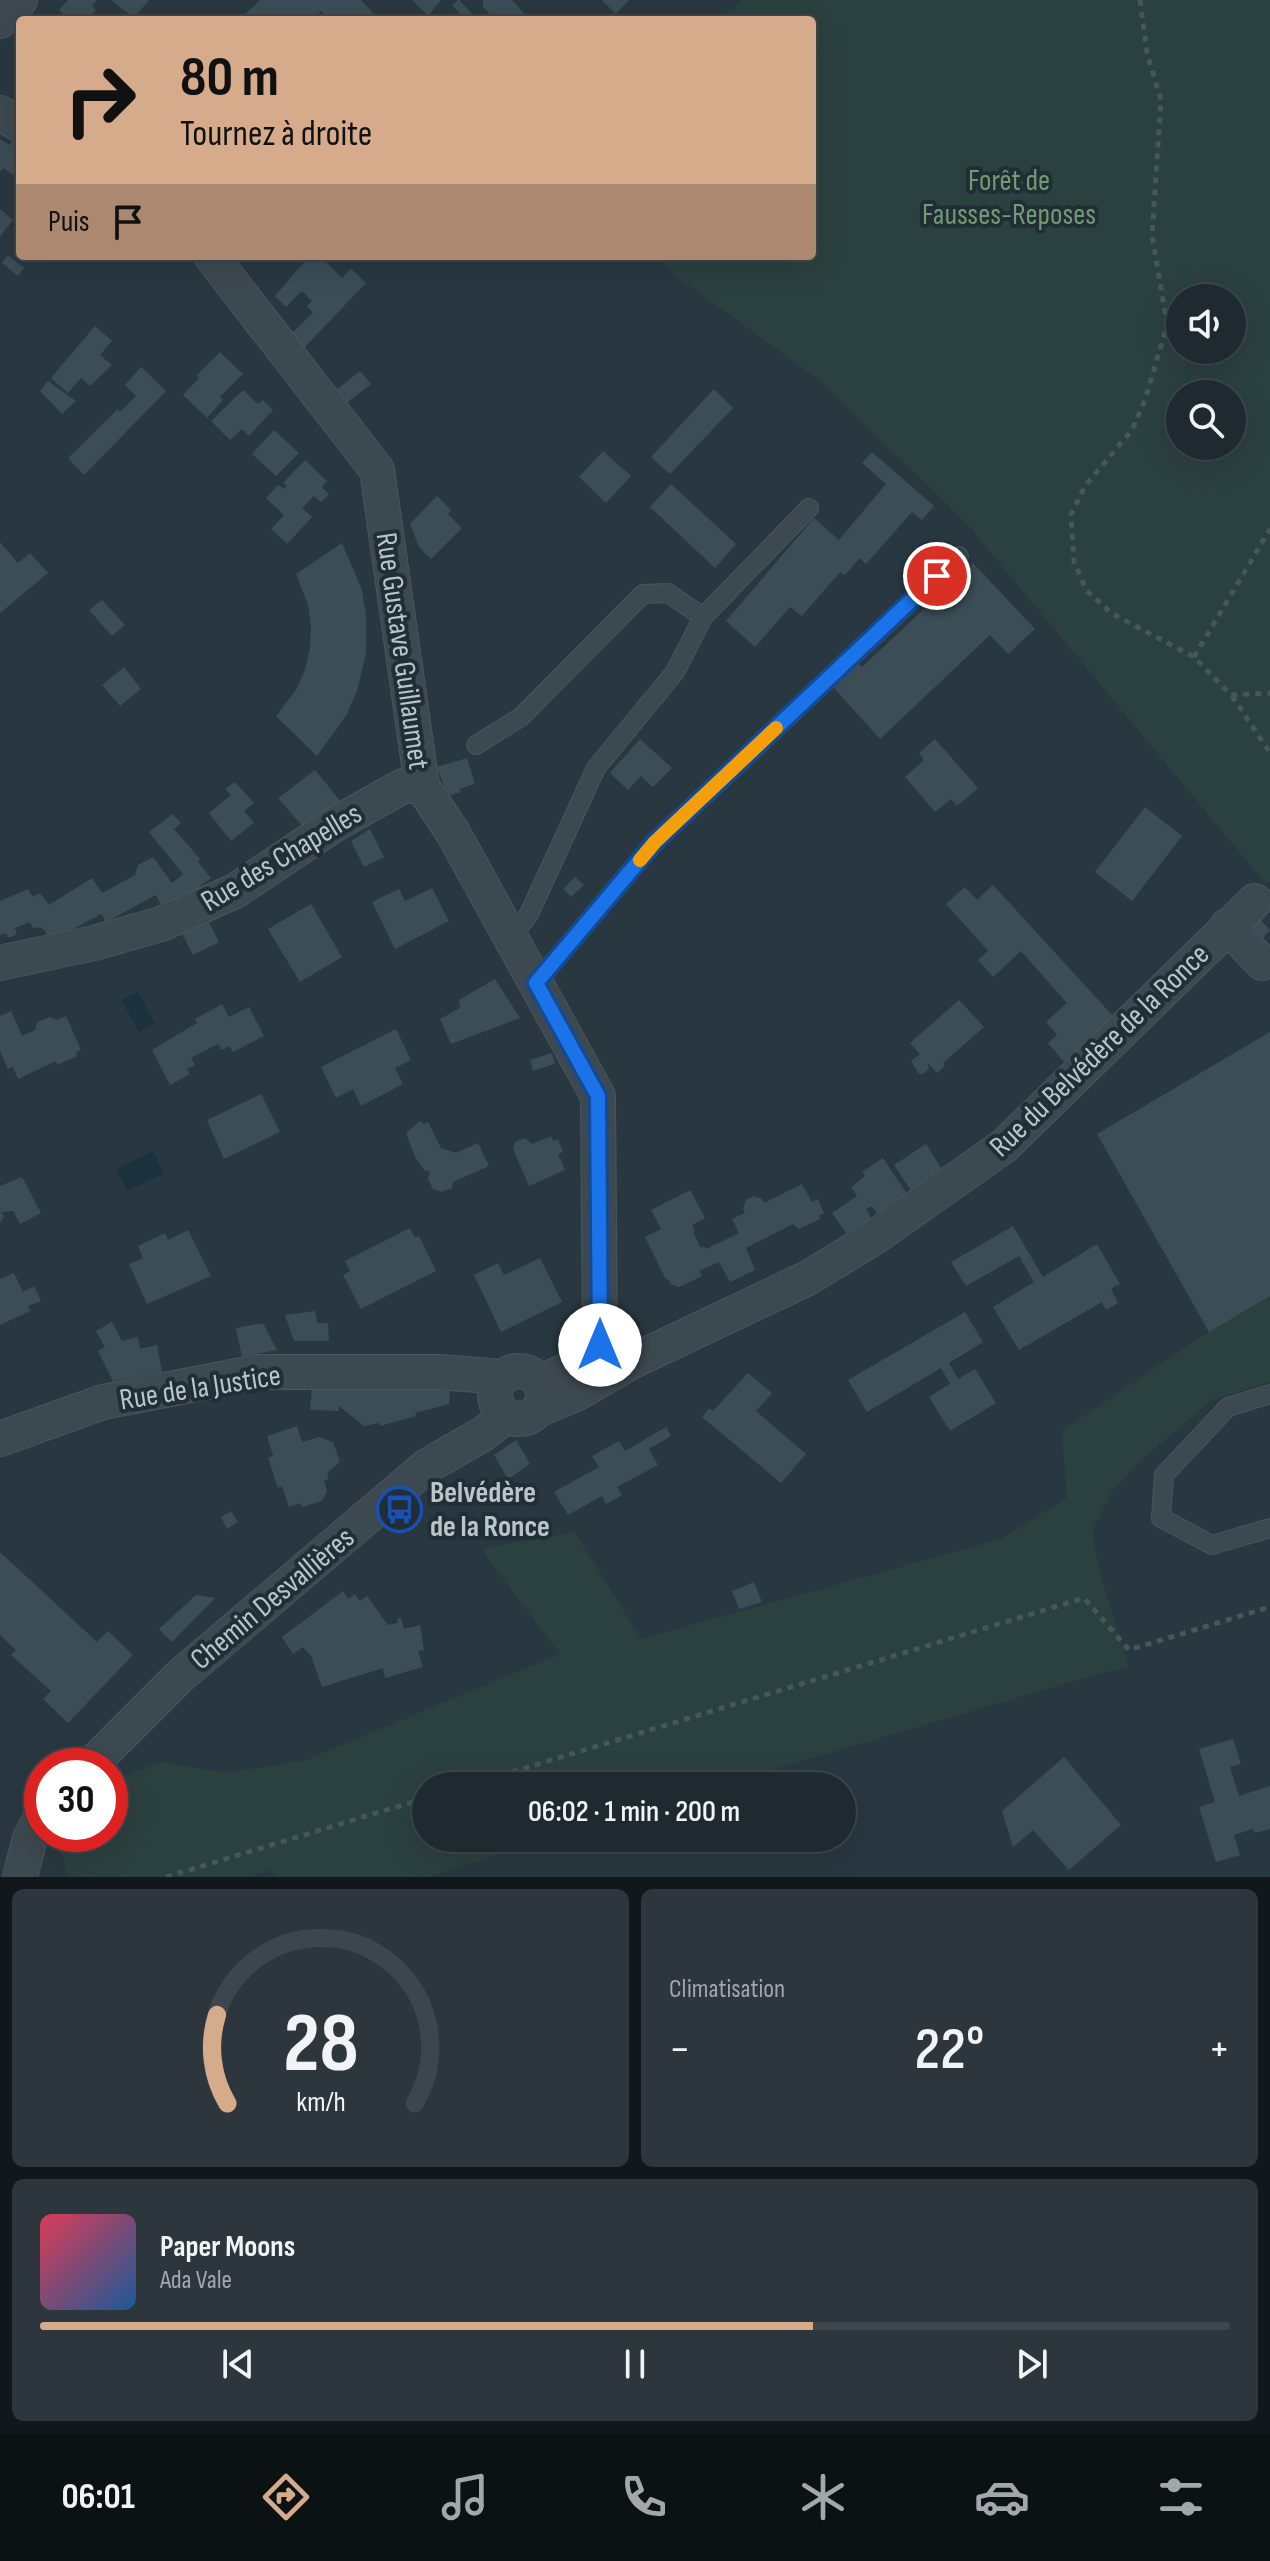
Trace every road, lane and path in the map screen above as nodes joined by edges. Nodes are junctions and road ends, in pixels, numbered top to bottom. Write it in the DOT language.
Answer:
graph roads {
  1 [pos="20,0"];
  2 [pos="1140,0"];
  3 [pos="0,21"];
  4 [pos="214,260"];
  5 [pos="809,508"];
  6 [pos="1270,529"];
  7 [pos="959,556"];
  8 [pos="703,617"];
  9 [pos="1194,657"];
  10 [pos="1270,693"];
  11 [pos="1231,695"];
  12 [pos="476,745"];
  13 [pos="1270,753"];
  14 [pos="422,786"];
  15 [pos="1263,897"];
  16 [pos="1227,926"];
  17 [pos="511,938"];
  18 [pos="1266,961"];
  19 [pos="0,963"];
  20 [pos="536,983"];
  21 [pos="808,1278"];
  22 [pos="600,1345"];
  23 [pos="633,1361"];
  24 [pos="1270,1394"];
  25 [pos="528,1403"];
  26 [pos="0,1439"];
  27 [pos="1270,1528"];
  28 [pos="1270,1607"];
  29 [pos="108,1748"];
  30 [pos="512,1772"];
  31 [pos="412,1802"];
  32 [pos="26,1852"];
  33 [pos="20,1877"];
  34 [pos="166,1877"];
  1 -- 3 [label="street"];
  2 -- 9 [label="path"];
  4 -- 14 [label="street, Rue Gustave Guillaumet"];
  5 -- 8 [label="lane"];
  6 -- 9 [label="path"];
  7 -- 20 [label="lane"];
  8 -- 12 [label="lane"];
  8 -- 17 [label="lane"];
  9 -- 11 [label="path"];
  10 -- 11 [label="path"];
  11 -- 13 [label="path"];
  14 -- 17 [label="street, Rue Gustave Guillaumet"];
  14 -- 19 [label="street, Rue des Chapelles"];
  15 -- 16 [label="street, Rue du Belvédère de la Ronce"];
  16 -- 18 [label="street, Rue du Belvédère de la Ronce"];
  16 -- 21 [label="street, Rue du Belvédère de la Ronce"];
  17 -- 20 [label="street, Rue Gustave Guillaumet"];
  20 -- 22 [label="street, Rue Gustave Guillaumet"];
  21 -- 23 [label="street, Chemin Desvallières"];
  22 -- 23 [label="street"];
  22 -- 25 [label="street"];
  23 -- 25 [label="street, Chemin Desvallières"];
  24 -- 27 [label="lane"];
  25 -- 26 [label="street, Rue de la Justice"];
  25 -- 29 [label="street, Chemin Desvallières"];
  28 -- 30 [label="path"];
  31 -- 34 [label="path"];
  32 -- 33 [label="street"];
}
